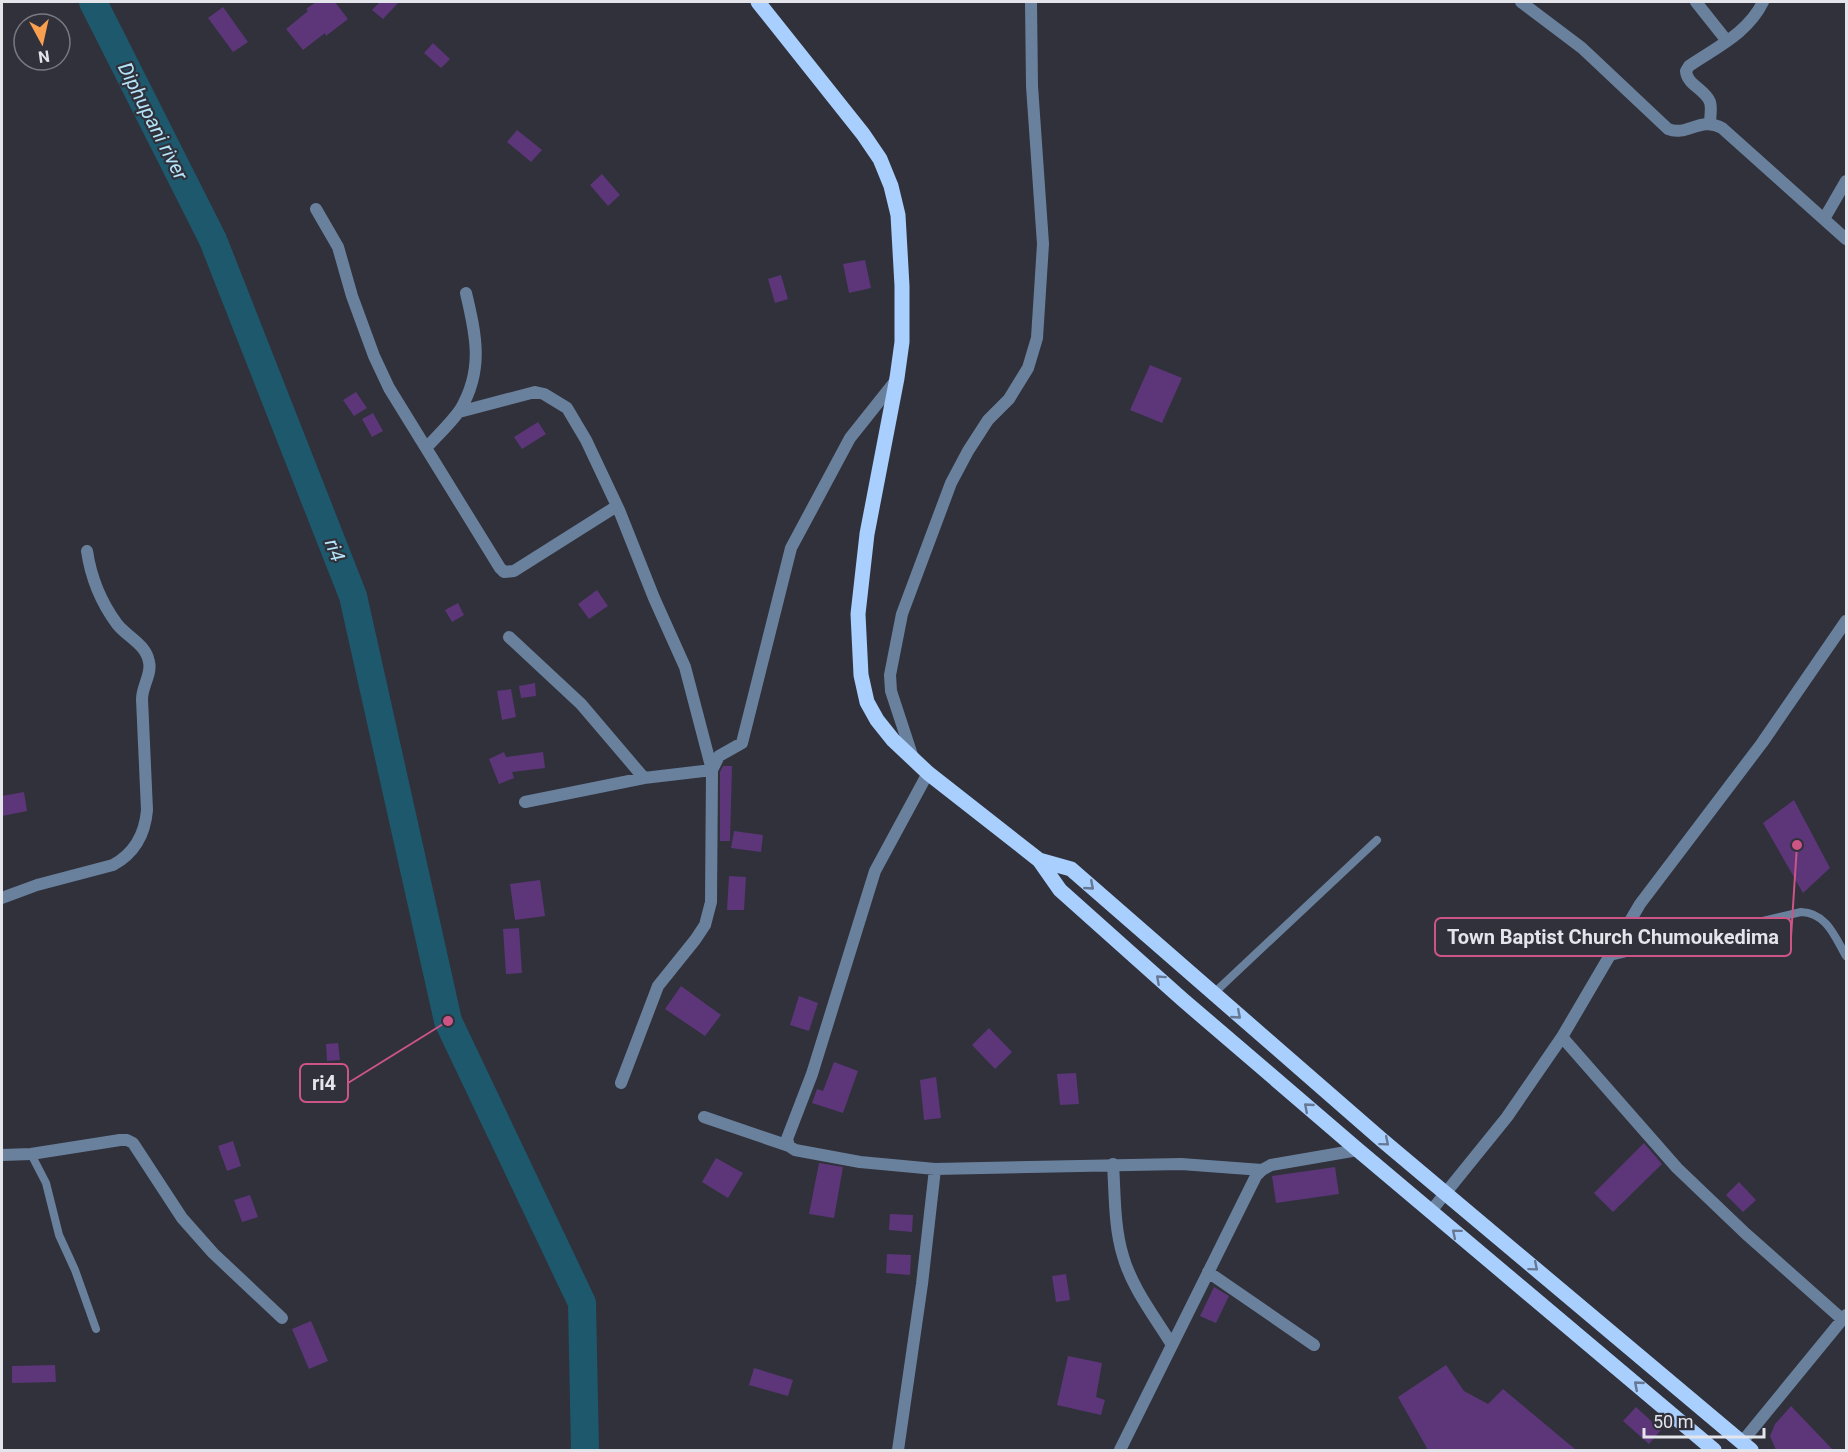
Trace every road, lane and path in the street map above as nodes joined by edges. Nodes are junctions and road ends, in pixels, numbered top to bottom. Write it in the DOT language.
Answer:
graph roads {
  1 [pos="758,2"];
  2 [pos="1031,2"];
  3 [pos="1521,2"];
  4 [pos="1696,2"];
  5 [pos="1763,2"];
  6 [pos="1727,41"];
  7 [pos="1710,123"];
  8 [pos="1846,181"];
  9 [pos="316,209"];
  10 [pos="1824,219"];
  11 [pos="1846,239"];
  12 [pos="466,293"];
  13 [pos="897,378"];
  14 [pos="459,412"];
  15 [pos="426,448"];
  16 [pos="617,506"];
  17 [pos="87,550"];
  18 [pos="1846,621"];
  19 [pos="508,637"];
  20 [pos="913,759"];
  21 [pos="712,770"];
  22 [pos="928,773"];
  23 [pos="644,778"];
  24 [pos="525,802"];
  25 [pos="1377,840"];
  26 [pos="1040,860"];
  27 [pos="2,898"];
  28 [pos="1609,957"];
  29 [pos="1846,957"];
  30 [pos="1212,994"];
  31 [pos="1562,1037"];
  32 [pos="621,1083"];
  33 [pos="704,1117"];
  34 [pos="789,1146"];
  35 [pos="1358,1150"];
  36 [pos="31,1154"];
  37 [pos="2,1155"];
  38 [pos="1113,1164"];
  39 [pos="934,1169"];
  40 [pos="1262,1170"];
  41 [pos="1446,1193"];
  42 [pos="1431,1211"];
  43 [pos="1208,1272"];
  44 [pos="282,1318"];
  45 [pos="1844,1322"];
  46 [pos="96,1329"];
  47 [pos="1172,1344"];
  48 [pos="1314,1346"];
  49 [pos="1746,1446"];
  50 [pos="898,1450"];
  51 [pos="1120,1450"];
  52 [pos="1714,1450"];
  1 -- 13 [label="main road"];
  2 -- 20 [label="street"];
  3 -- 7 [label="street"];
  4 -- 6 [label="street"];
  5 -- 6 [label="street"];
  6 -- 7 [label="street"];
  7 -- 10 [label="street"];
  8 -- 10 [label="street"];
  9 -- 15 [label="street"];
  10 -- 11 [label="street"];
  12 -- 14 [label="street"];
  13 -- 20 [label="main road"];
  13 -- 21 [label="street"];
  14 -- 15 [label="street"];
  14 -- 16 [label="street"];
  15 -- 16 [label="street"];
  16 -- 21 [label="street"];
  17 -- 27 [label="street"];
  18 -- 28 [label="street"];
  19 -- 23 [label="street"];
  20 -- 22 [label="main road"];
  21 -- 23 [label="street"];
  21 -- 32 [label="street"];
  22 -- 26 [label="main road"];
  22 -- 34 [label="street"];
  23 -- 24 [label="street"];
  25 -- 30 [label="lane"];
  26 -- 30 [label="main road, one-way"];
  35 -- 26 [label="main road, one-way"];
  28 -- 29 [label="lane"];
  28 -- 31 [label="street"];
  30 -- 41 [label="main road, one-way"];
  31 -- 41 [label="street"];
  31 -- 45 [label="street"];
  33 -- 34 [label="street"];
  34 -- 39 [label="street"];
  35 -- 40 [label="street"];
  35 -- 42 [label="main road"];
  36 -- 37 [label="street"];
  36 -- 44 [label="street"];
  36 -- 46 [label="lane"];
  38 -- 39 [label="street"];
  38 -- 40 [label="street"];
  38 -- 47 [label="street"];
  39 -- 50 [label="street"];
  40 -- 43 [label="street"];
  41 -- 42 [label="street"];
  41 -- 49 [label="main road, one-way"];
  52 -- 42 [label="main road, one-way"];
  43 -- 47 [label="street"];
  43 -- 48 [label="street"];
  45 -- 49 [label="street"];
  47 -- 51 [label="street"];
}
